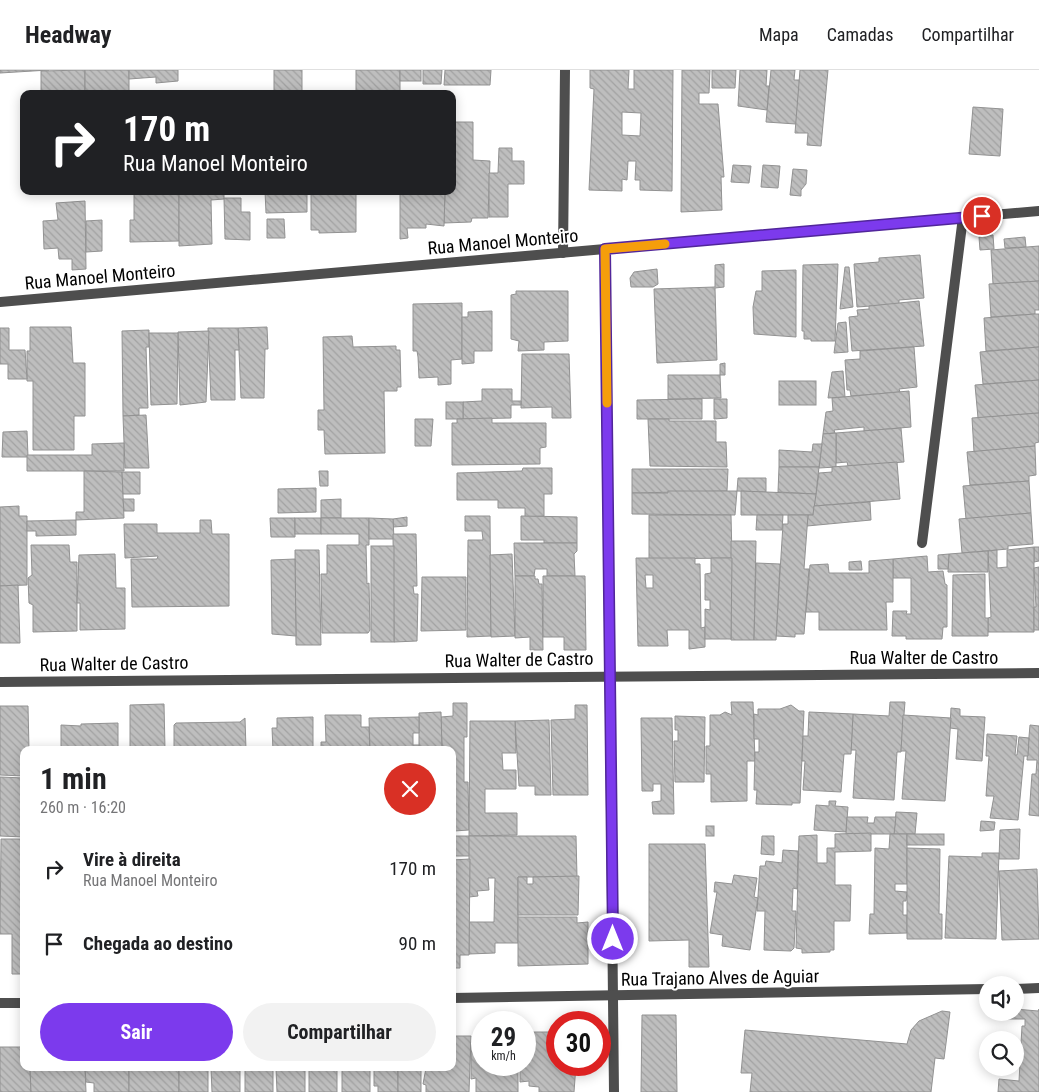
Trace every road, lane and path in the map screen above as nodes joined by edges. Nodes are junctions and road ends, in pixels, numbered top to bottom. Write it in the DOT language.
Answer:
graph roads {
  1 [pos="565,70"];
  2 [pos="1039,211"];
  3 [pos="963,217"];
  4 [pos="605,249"];
  5 [pos="563,253"];
  6 [pos="0,302"];
  7 [pos="922,543"];
  8 [pos="1039,673"];
  9 [pos="611,676"];
  10 [pos="0,682"];
  11 [pos="1039,988"];
  12 [pos="979,989"];
  13 [pos="1024,989"];
  14 [pos="614,996"];
  15 [pos="456,998"];
  16 [pos="0,1003"];
  17 [pos="20,1003"];
  18 [pos="614,1092"];
  1 -- 5 [label="street"];
  2 -- 3 [label="street, Rua Manoel Monteiro"];
  3 -- 4 [label="street, Rua Manoel Monteiro"];
  3 -- 7 [label="street"];
  4 -- 5 [label="street, Rua Manoel Monteiro"];
  4 -- 9 [label="street"];
  5 -- 6 [label="street, Rua Manoel Monteiro"];
  8 -- 9 [label="street, Rua Walter de Castro"];
  9 -- 10 [label="street, Rua Walter de Castro"];
  9 -- 14 [label="street"];
  11 -- 13 [label="street"];
  12 -- 14 [label="street, Rua Trajano Alves de Aguiar"];
  14 -- 15 [label="street, Rua Trajano Alves de Aguiar"];
  14 -- 18 [label="street"];
  16 -- 17 [label="street"];
}
